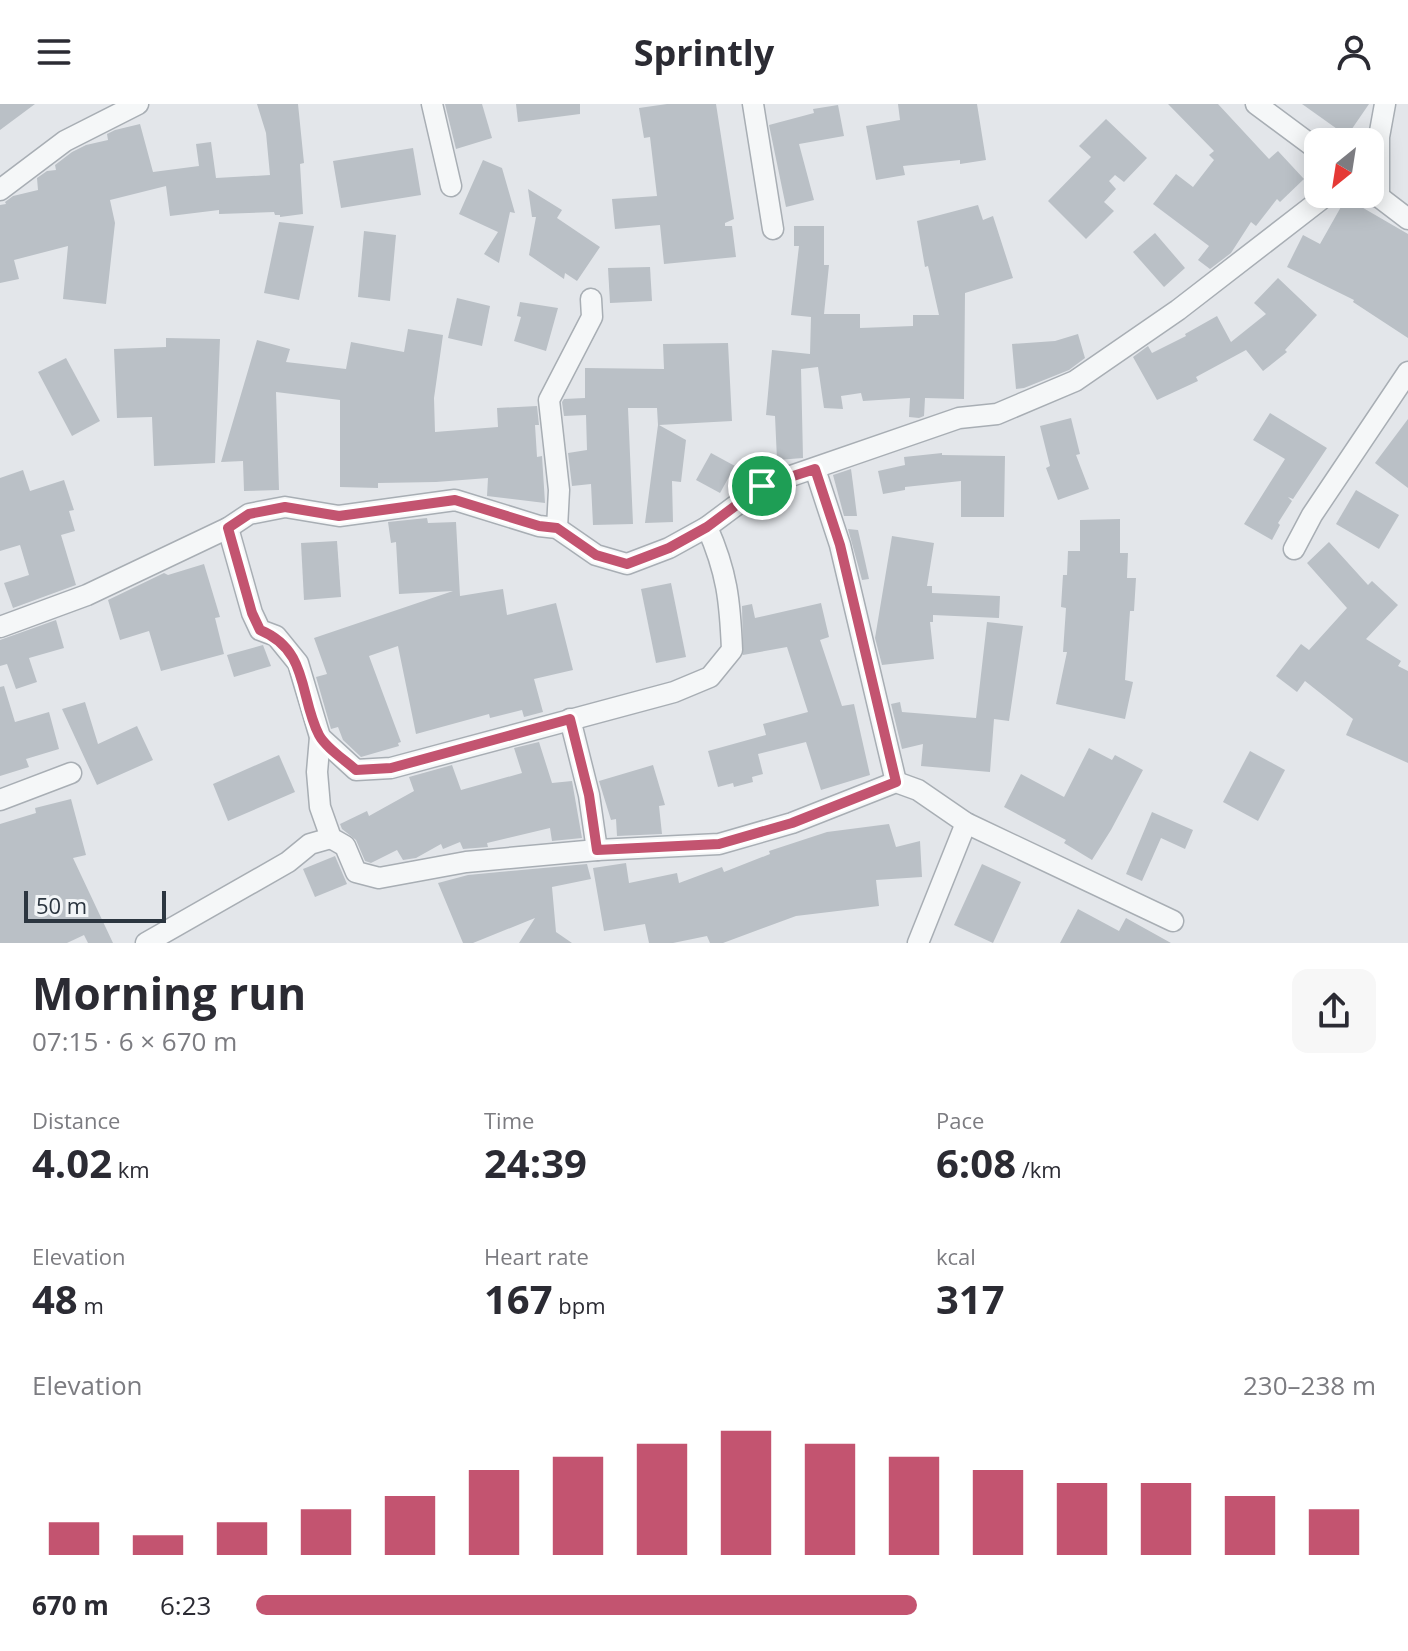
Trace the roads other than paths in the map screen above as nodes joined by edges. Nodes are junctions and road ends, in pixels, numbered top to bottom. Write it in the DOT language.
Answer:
graph roads {
  1 [pos="138,104"];
  2 [pos="432,104"];
  3 [pos="753,104"];
  4 [pos="1256,104"];
  5 [pos="1385,104"];
  6 [pos="1381,128"];
  7 [pos="1304,140"];
  8 [pos="451,186"];
  9 [pos="0,190"];
  10 [pos="1384,201"];
  11 [pos="1310,208"];
  12 [pos="1408,219"];
  13 [pos="773,229"];
  14 [pos="591,299"];
  15 [pos="1408,372"];
  16 [pos="815,469"];
  17 [pos="707,527"];
  18 [pos="228,528"];
  19 [pos="557,528"];
  20 [pos="1294,549"];
  21 [pos="0,627"];
  22 [pos="570,719"];
  23 [pos="320,737"];
  24 [pos="71,773"];
  25 [pos="896,782"];
  26 [pos="0,800"];
  27 [pos="966,823"];
  28 [pos="331,838"];
  29 [pos="597,850"];
  30 [pos="1173,921"];
  31 [pos="146,943"];
  32 [pos="918,943"];
  1 -- 9 [label="street"];
  2 -- 8 [label="street"];
  3 -- 13 [label="street"];
  4 -- 7 [label="street"];
  5 -- 6 [label="street"];
  10 -- 12 [label="street"];
  11 -- 16 [label="street"];
  14 -- 19 [label="street"];
  15 -- 20 [label="street"];
  16 -- 17 [label="street"];
  16 -- 25 [label="street"];
  17 -- 19 [label="street"];
  17 -- 22 [label="street"];
  18 -- 19 [label="street"];
  18 -- 21 [label="street"];
  18 -- 23 [label="street"];
  22 -- 23 [label="street"];
  22 -- 29 [label="street"];
  23 -- 28 [label="street"];
  24 -- 26 [label="street"];
  25 -- 27 [label="street"];
  25 -- 29 [label="street"];
  27 -- 30 [label="street"];
  27 -- 32 [label="street"];
  28 -- 29 [label="street"];
  28 -- 31 [label="street"];
}
